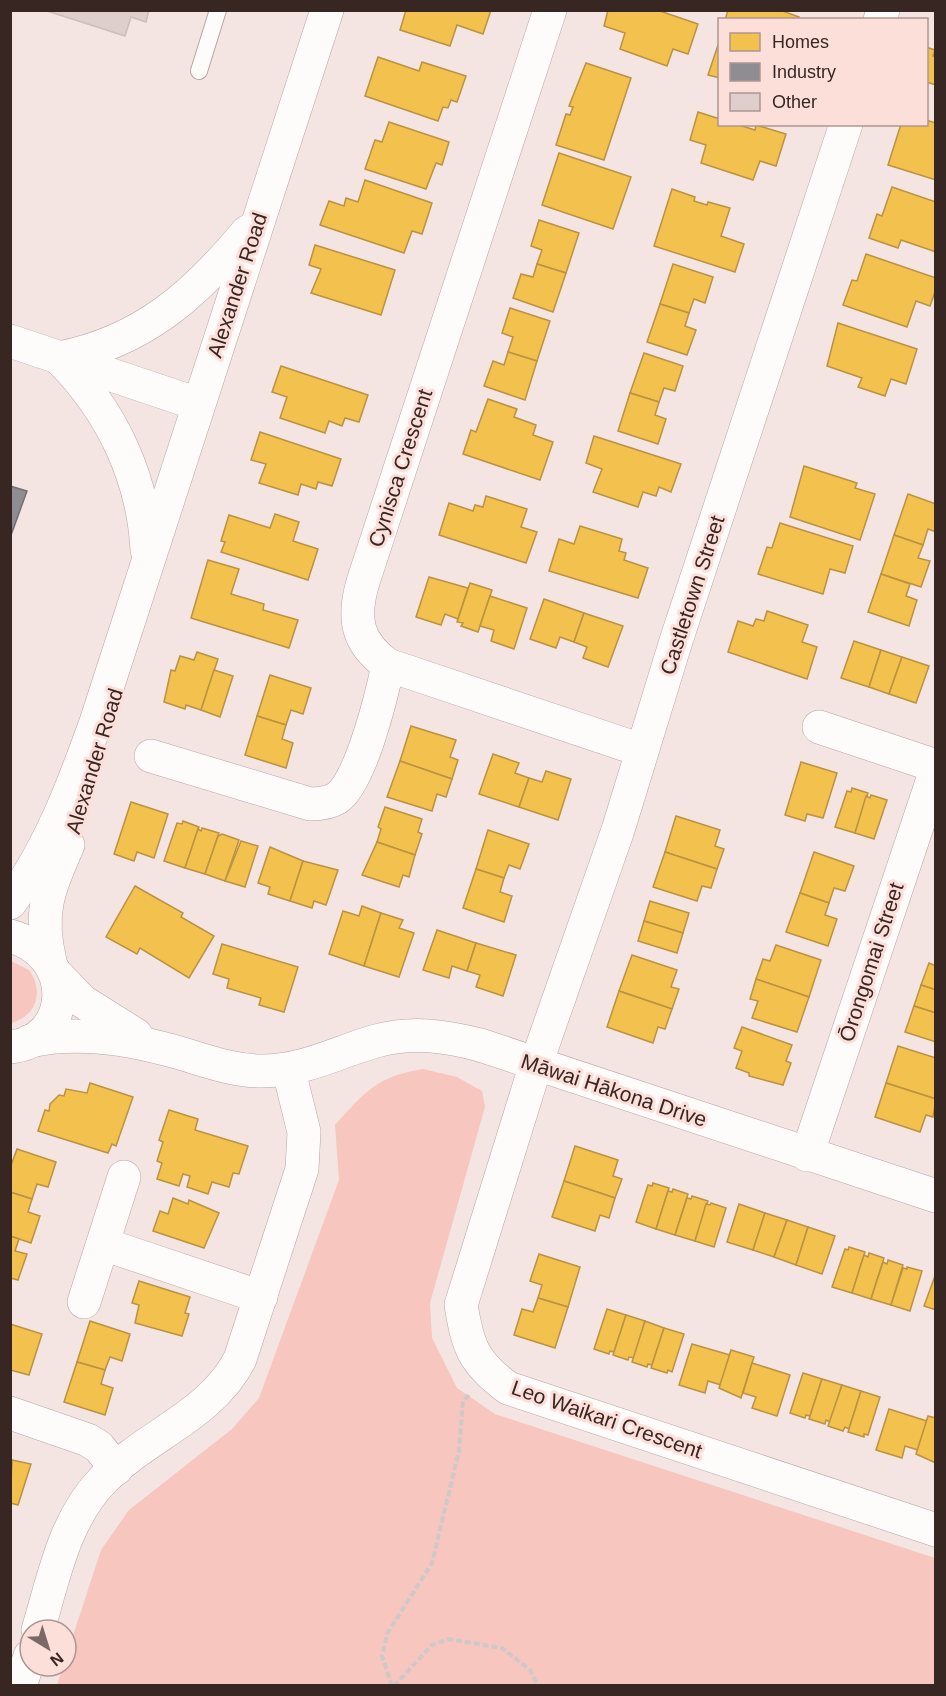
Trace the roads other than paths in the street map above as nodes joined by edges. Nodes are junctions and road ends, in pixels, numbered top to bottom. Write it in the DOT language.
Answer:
graph roads {
  1 [pos="218,10"];
  2 [pos="327,10"];
  3 [pos="550,10"];
  4 [pos="199,71"];
  5 [pos="845,126"];
  6 [pos="260,217"];
  7 [pos="10,341"];
  8 [pos="59,358"];
  9 [pos="198,405"];
  10 [pos="148,559"];
  11 [pos="388,664"];
  12 [pos="819,727"];
  13 [pos="641,750"];
  14 [pos="151,756"];
  15 [pos="936,768"];
  16 [pos="10,903"];
  17 [pos="10,936"];
  18 [pos="54,968"];
  19 [pos="20,1044"];
  20 [pos="165,1049"];
  21 [pos="536,1064"];
  22 [pos="10,1066"];
  23 [pos="289,1071"];
  24 [pos="807,1155"];
  25 [pos="124,1177"];
  26 [pos="936,1196"];
  27 [pos="103,1244"];
  28 [pos="261,1297"];
  29 [pos="84,1302"];
  30 [pos="10,1413"];
  31 [pos="116,1469"];
  32 [pos="936,1530"];
  33 [pos="42,1618"];
  1 -- 4 [label="lane"];
  2 -- 6 [label="street, Alexander Road"];
  3 -- 11 [label="street, Cynisca Crescent"];
  5 -- 13 [label="street, Castletown Street"];
  6 -- 8 [label="street"];
  6 -- 9 [label="street, Alexander Road"];
  7 -- 8 [label="street"];
  8 -- 9 [label="street"];
  8 -- 10 [label="street"];
  9 -- 10 [label="street, Alexander Road"];
  10 -- 16 [label="street, Alexander Road"];
  10 -- 18 [label="street, Alexander Road"];
  11 -- 13 [label="street, Cynisca Crescent"];
  11 -- 14 [label="street"];
  12 -- 15 [label="street"];
  13 -- 21 [label="street, Castletown Street"];
  15 -- 24 [label="street, Ōrongomai Street"];
  17 -- 18 [label="street"];
  18 -- 19 [label="street, Alexander Road"];
  18 -- 20 [label="street, Māwai Hākona Drive"];
  19 -- 20 [label="street, Māwai Hākona Drive"];
  19 -- 22 [label="street, Alexander Road"];
  20 -- 23 [label="street, Māwai Hākona Drive"];
  21 -- 23 [label="street, Māwai Hākona Drive"];
  21 -- 24 [label="street, Māwai Hākona Drive"];
  21 -- 32 [label="street, Leo Waikari Crescent"];
  23 -- 28 [label="street"];
  24 -- 26 [label="street, Māwai Hākona Drive"];
  25 -- 27 [label="street"];
  27 -- 28 [label="street"];
  27 -- 29 [label="street"];
  28 -- 31 [label="street"];
  30 -- 31 [label="street"];
  31 -- 33 [label="street"];
}
